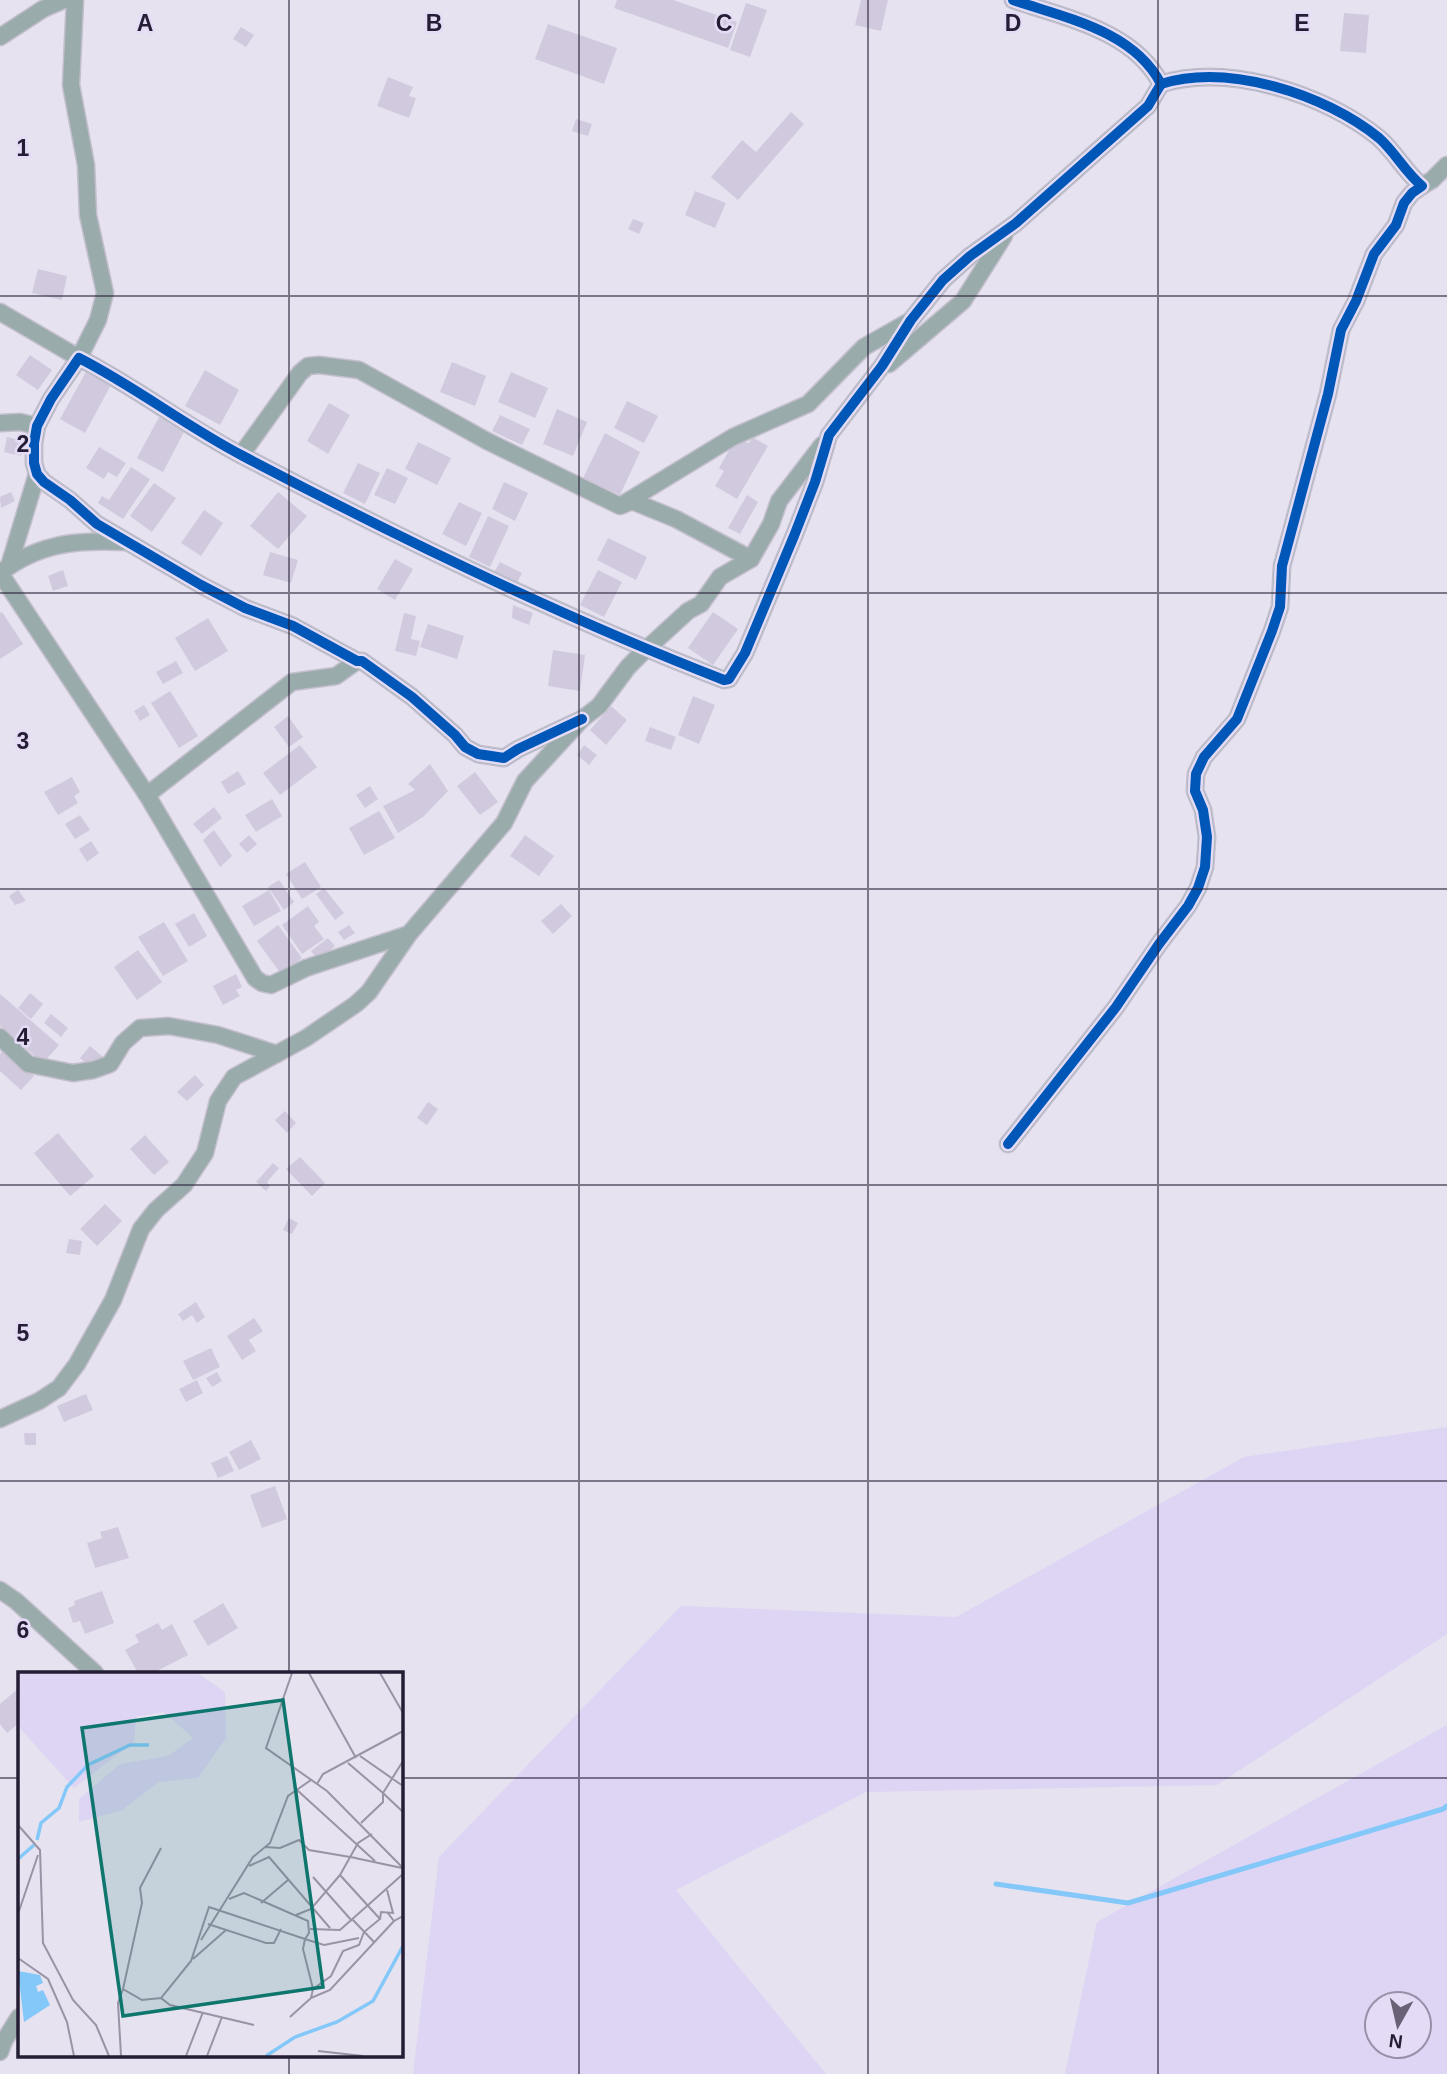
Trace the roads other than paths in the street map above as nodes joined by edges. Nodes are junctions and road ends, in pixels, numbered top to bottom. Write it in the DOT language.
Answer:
graph roads {
  1 [pos="64,0"];
  2 [pos="75,0"];
  3 [pos="1013,0"];
  4 [pos="0,37"];
  5 [pos="1161,84"];
  6 [pos="1447,165"];
  7 [pos="1422,186"];
  8 [pos="1009,228"];
  9 [pos="0,312"];
  10 [pos="911,320"];
  11 [pos="79,358"];
  12 [pos="875,376"];
  13 [pos="0,423"];
  14 [pos="37,426"];
  15 [pos="829,435"];
  16 [pos="241,455"];
  17 [pos="37,474"];
  18 [pos="620,506"];
  19 [pos="128,542"];
  20 [pos="751,559"];
  21 [pos="3,570"];
  22 [pos="647,649"];
  23 [pos="358,661"];
  24 [pos="583,719"];
  25 [pos="147,795"];
  26 [pos="409,934"];
  27 [pos="0,1037"];
  28 [pos="277,1054"];
  29 [pos="1008,1144"];
  30 [pos="0,1419"];
  31 [pos="0,1590"];
  32 [pos="93,1672"];
  33 [pos="18,2019"];
  34 [pos="0,2052"];
  1 -- 4 [label="street"];
  2 -- 11 [label="street"];
  3 -- 5 [label="street"];
  5 -- 7 [label="street"];
  5 -- 8 [label="street"];
  6 -- 7 [label="street"];
  7 -- 29 [label="street"];
  8 -- 10 [label="street"];
  8 -- 12 [label="street"];
  9 -- 11 [label="street"];
  10 -- 12 [label="street"];
  10 -- 18 [label="street"];
  11 -- 14 [label="street"];
  11 -- 16 [label="street"];
  12 -- 15 [label="street"];
  13 -- 14 [label="street"];
  14 -- 17 [label="street"];
  15 -- 20 [label="street"];
  15 -- 22 [label="street"];
  16 -- 18 [label="street"];
  16 -- 22 [label="street"];
  17 -- 19 [label="street"];
  17 -- 21 [label="street"];
  18 -- 20 [label="street"];
  19 -- 21 [label="street"];
  19 -- 23 [label="street"];
  20 -- 22 [label="street"];
  21 -- 25 [label="street"];
  22 -- 24 [label="street"];
  23 -- 24 [label="street"];
  23 -- 25 [label="street"];
  24 -- 26 [label="street"];
  25 -- 26 [label="street"];
  26 -- 28 [label="street"];
  27 -- 28 [label="street"];
  28 -- 30 [label="street"];
  31 -- 32 [label="street"];
  33 -- 34 [label="street"];
}
